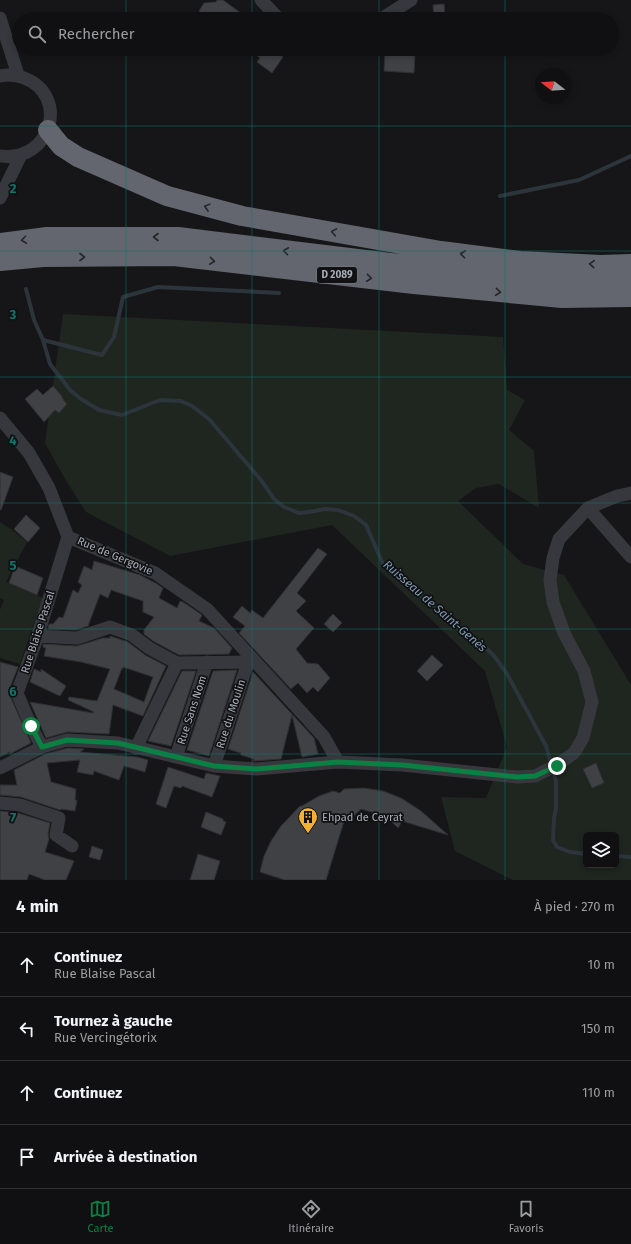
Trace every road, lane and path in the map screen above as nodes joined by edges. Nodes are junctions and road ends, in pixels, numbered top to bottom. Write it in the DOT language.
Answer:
graph roads {
  1 [pos="261,0"];
  2 [pos="411,0"];
  3 [pos="272,12"];
  4 [pos="392,12"];
  5 [pos="0,18"];
  6 [pos="0,76"];
  7 [pos="18,76"];
  8 [pos="48,130"];
  9 [pos="21,155"];
  10 [pos="0,156"];
  11 [pos="0,198"];
  12 [pos="0,244"];
  13 [pos="0,261"];
  14 [pos="631,264"];
  15 [pos="631,279"];
  16 [pos="631,297"];
  17 [pos="0,418"];
  18 [pos="631,493"];
  19 [pos="588,508"];
  20 [pos="68,537"];
  21 [pos="631,557"];
  22 [pos="38,636"];
  23 [pos="207,662"];
  24 [pos="251,662"];
  25 [pos="177,663"];
  26 [pos="42,747"];
  27 [pos="136,748"];
  28 [pos="176,757"];
  29 [pos="338,762"];
  30 [pos="214,766"];
  31 [pos="0,768"];
  32 [pos="0,802"];
  33 [pos="72,846"];
  1 -- 3 [label="street"];
  2 -- 4 [label="street"];
  5 -- 7 [label="street"];
  6 -- 7 [label="street"];
  7 -- 8 [label="street"];
  8 -- 9 [label="street"];
  14 -- 8 [label="highway, one-way"];
  9 -- 10 [label="street"];
  9 -- 11 [label="street"];
  15 -- 12 [label="highway, D 2089, one-way"];
  13 -- 16 [label="highway, D 2089, one-way"];
  17 -- 20 [label="street, Rue de Gergovie"];
  18 -- 19 [label="street"];
  19 -- 21 [label="street"];
  19 -- 29 [label="street"];
  20 -- 22 [label="street, Rue Blaise Pascal"];
  20 -- 24 [label="street, Rue de Gergovie"];
  22 -- 25 [label="street"];
  22 -- 26 [label="street, Rue Blaise Pascal"];
  23 -- 24 [label="street"];
  23 -- 25 [label="street"];
  23 -- 28 [label="street, Rue Sans Nom"];
  24 -- 29 [label="street, Rue de Gergovie"];
  24 -- 30 [label="street, Rue du Moulin"];
  25 -- 27 [label="street"];
  26 -- 27 [label="street"];
  26 -- 31 [label="street"];
  27 -- 28 [label="street"];
  28 -- 30 [label="street"];
  29 -- 30 [label="street"];
  32 -- 33 [label="street"];
}
